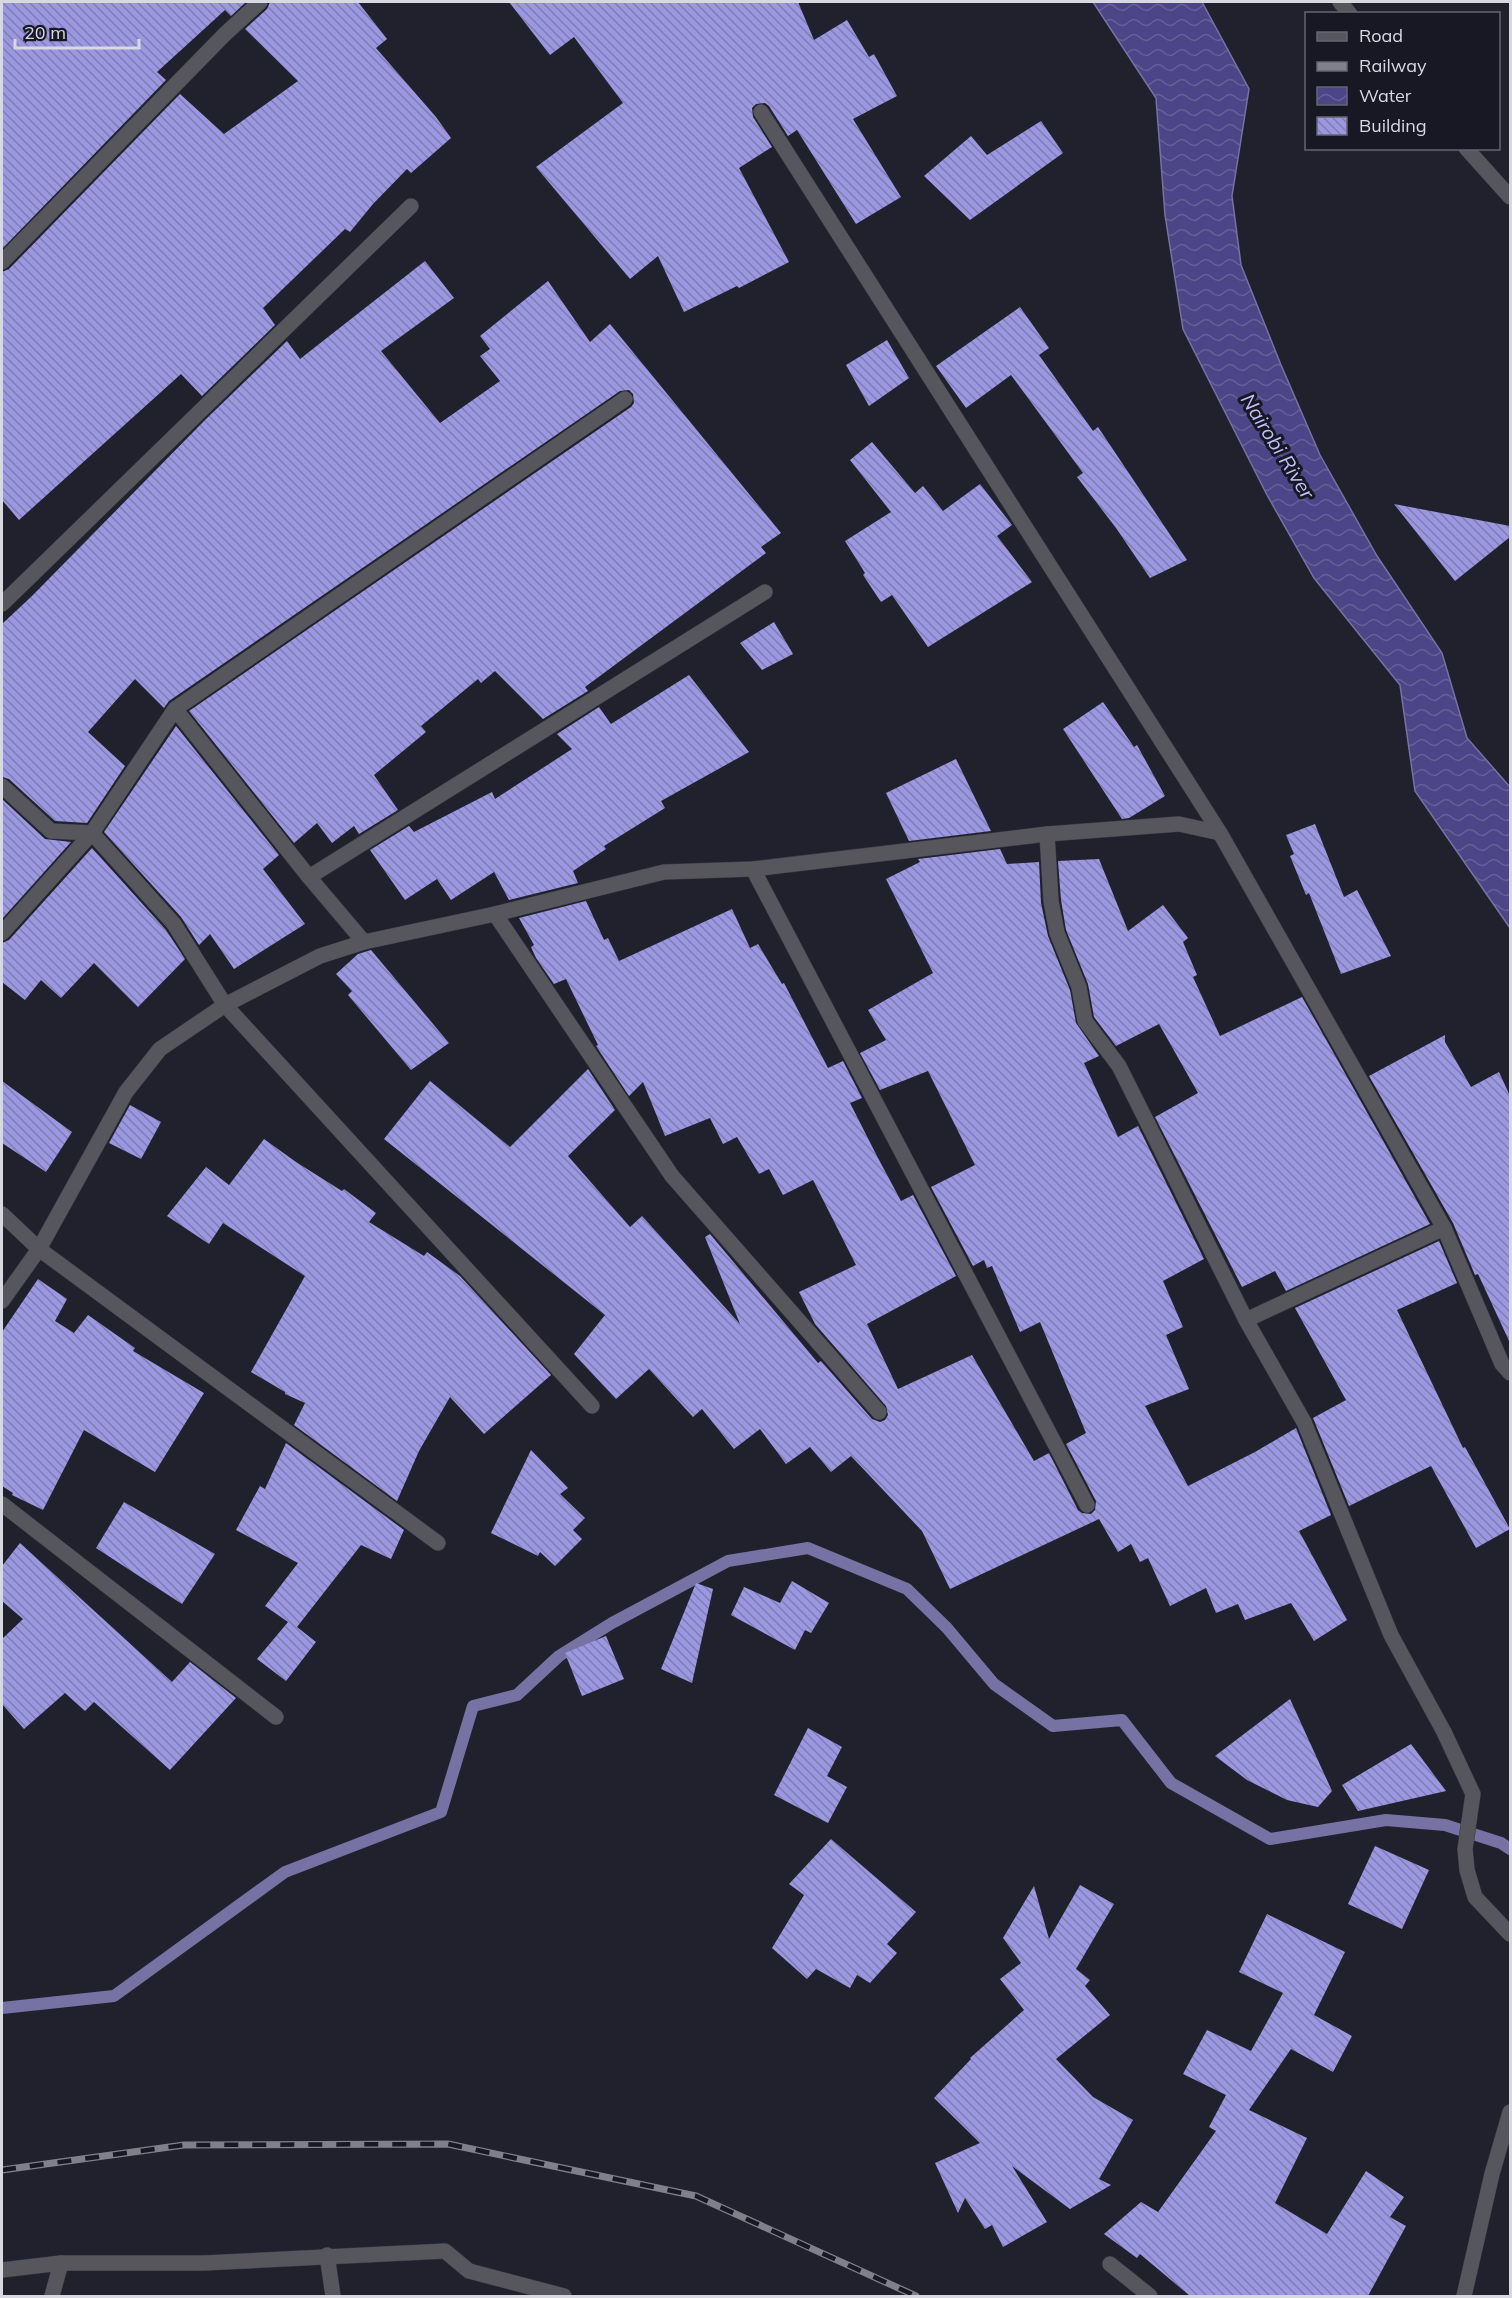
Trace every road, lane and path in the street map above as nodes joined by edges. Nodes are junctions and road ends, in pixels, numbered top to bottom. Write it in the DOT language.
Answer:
graph roads {
  1 [pos="260,2"];
  2 [pos="761,112"];
  3 [pos="1468,150"];
  4 [pos="1510,197"];
  5 [pos="411,206"];
  6 [pos="2,262"];
  7 [pos="625,399"];
  8 [pos="765,592"];
  9 [pos="2,604"];
  10 [pos="175,709"];
  11 [pos="2,786"];
  12 [pos="92,833"];
  13 [pos="1220,833"];
  14 [pos="1047,834"];
  15 [pos="753,869"];
  16 [pos="309,877"];
  17 [pos="495,914"];
  18 [pos="2,933"];
  19 [pos="364,942"];
  20 [pos="225,1005"];
  21 [pos="2,1214"];
  22 [pos="1444,1228"];
  23 [pos="39,1249"];
  24 [pos="2,1301"];
  25 [pos="1245,1320"];
  26 [pos="1510,1373"];
  27 [pos="592,1406"];
  28 [pos="879,1412"];
  29 [pos="2,1504"];
  30 [pos="1087,1505"];
  31 [pos="438,1543"];
  32 [pos="276,1717"];
  33 [pos="1510,1934"];
  34 [pos="1510,2112"];
  35 [pos="327,2255"];
  36 [pos="61,2263"];
  37 [pos="1110,2264"];
  38 [pos="2,2270"];
  39 [pos="52,2296"];
  40 [pos="333,2296"];
  41 [pos="564,2296"];
  42 [pos="1150,2296"];
  43 [pos="1464,2296"];
  1 -- 6 [label="street"];
  2 -- 13 [label="street"];
  3 -- 4 [label="street"];
  5 -- 9 [label="street"];
  7 -- 10 [label="street"];
  8 -- 16 [label="street"];
  10 -- 12 [label="street"];
  10 -- 16 [label="street"];
  11 -- 12 [label="street"];
  12 -- 18 [label="street"];
  12 -- 20 [label="street"];
  13 -- 14 [label="street"];
  13 -- 22 [label="street"];
  14 -- 15 [label="street"];
  14 -- 25 [label="street"];
  15 -- 17 [label="street"];
  15 -- 30 [label="street"];
  16 -- 19 [label="street"];
  17 -- 19 [label="street"];
  17 -- 28 [label="street"];
  19 -- 20 [label="street"];
  20 -- 23 [label="street"];
  20 -- 27 [label="street"];
  21 -- 23 [label="street"];
  22 -- 25 [label="street"];
  22 -- 26 [label="street"];
  23 -- 24 [label="street"];
  23 -- 31 [label="street"];
  25 -- 33 [label="street"];
  29 -- 32 [label="street"];
  34 -- 43 [label="street"];
  35 -- 36 [label="street"];
  35 -- 40 [label="street"];
  35 -- 41 [label="street"];
  36 -- 38 [label="street"];
  36 -- 39 [label="street"];
  37 -- 42 [label="street"];
}
